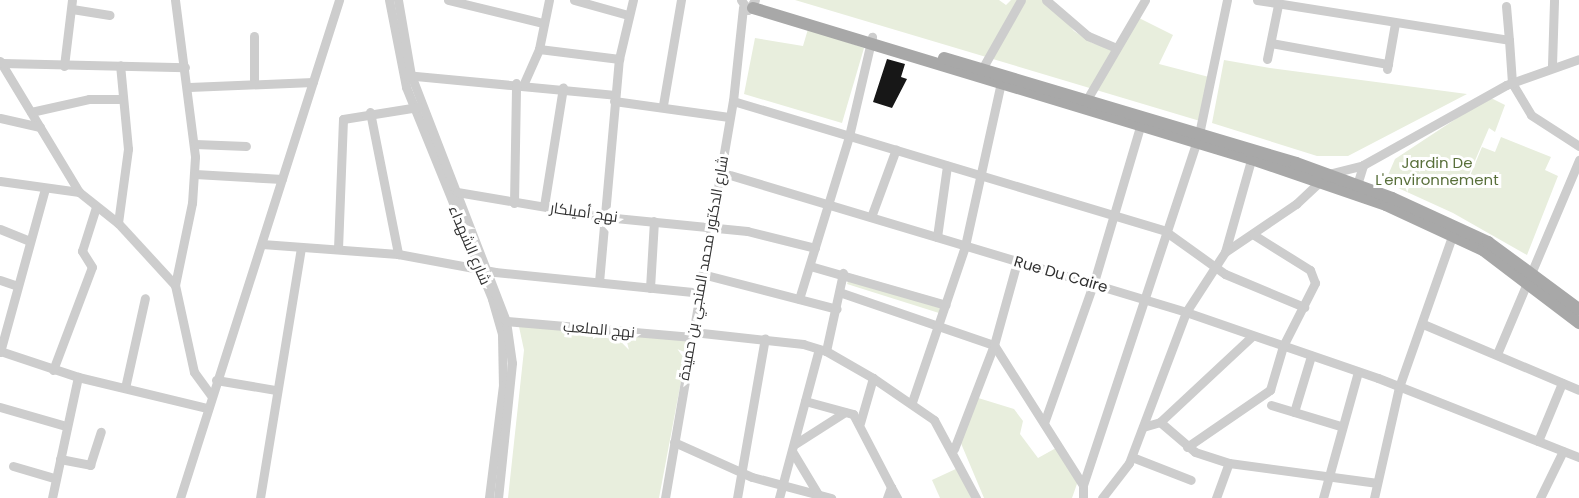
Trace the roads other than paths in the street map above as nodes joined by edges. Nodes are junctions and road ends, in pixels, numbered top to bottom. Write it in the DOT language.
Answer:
graph roads {
  1 [pos="175,0"];
  2 [pos="339,0"];
  3 [pos="450,0"];
  4 [pos="549,0"];
  5 [pos="574,0"];
  6 [pos="633,0"];
  7 [pos="681,0"];
  8 [pos="729,0"];
  9 [pos="1021,0"];
  10 [pos="1046,0"];
  11 [pos="1145,0"];
  12 [pos="1227,0"];
  13 [pos="1257,0"];
  14 [pos="1554,0"];
  15 [pos="72,4"];
  16 [pos="394,4"];
  17 [pos="749,5"];
  18 [pos="1278,5"];
  19 [pos="1506,6"];
  20 [pos="110,15"];
  21 [pos="628,15"];
  22 [pos="543,23"];
  23 [pos="1395,23"];
  24 [pos="254,36"];
  25 [pos="871,40"];
  26 [pos="1509,40"];
  27 [pos="1271,43"];
  28 [pos="1114,47"];
  29 [pos="539,49"];
  30 [pos="619,59"];
  31 [pos="1267,59"];
  32 [pos="1579,59"];
  33 [pos="1,62"];
  34 [pos="120,65"];
  35 [pos="1552,65"];
  36 [pos="64,66"];
  37 [pos="185,67"];
  38 [pos="982,69"];
  39 [pos="407,75"];
  40 [pos="1002,80"];
  41 [pos="313,82"];
  42 [pos="520,83"];
  43 [pos="1512,83"];
  44 [pos="254,84"];
  45 [pos="189,87"];
  46 [pos="563,88"];
  47 [pos="615,98"];
  48 [pos="122,99"];
  49 [pos="733,101"];
  50 [pos="1086,101"];
  51 [pos="663,105"];
  52 [pos="418,107"];
  53 [pos="32,112"];
  54 [pos="370,112"];
  55 [pos="729,117"];
  56 [pos="0,118"];
  57 [pos="1142,122"];
  58 [pos="40,127"];
  59 [pos="849,136"];
  60 [pos="1197,139"];
  61 [pos="195,144"];
  62 [pos="246,146"];
  63 [pos="1579,146"];
  64 [pos="896,149"];
  65 [pos="1253,155"];
  66 [pos="1579,160"];
  67 [pos="1363,165"];
  68 [pos="947,166"];
  69 [pos="720,172"];
  70 [pos="195,174"];
  71 [pos="981,176"];
  72 [pos="1324,178"];
  73 [pos="282,179"];
  74 [pos="0,181"];
  75 [pos="1357,185"];
  76 [pos="45,189"];
  77 [pos="79,192"];
  78 [pos="457,192"];
  79 [pos="514,203"];
  80 [pos="829,204"];
  81 [pos="544,206"];
  82 [pos="96,207"];
  83 [pos="1114,215"];
  84 [pos="605,216"];
  85 [pos="871,217"];
  86 [pos="654,221"];
  87 [pos="118,223"];
  88 [pos="711,226"];
  89 [pos="0,229"];
  90 [pos="1165,231"];
  91 [pos="1455,231"];
  92 [pos="1254,235"];
  93 [pos="937,237"];
  94 [pos="30,241"];
  95 [pos="262,244"];
  96 [pos="965,246"];
  97 [pos="301,247"];
  98 [pos="815,248"];
  99 [pos="339,249"];
  100 [pos="1225,252"];
  101 [pos="398,254"];
  102 [pos="1017,262"];
  103 [pos="810,266"];
  104 [pos="478,267"];
  105 [pos="1216,268"];
  106 [pos="488,270"];
  107 [pos="843,273"];
  108 [pos="702,274"];
  109 [pos="1531,278"];
  110 [pos="0,280"];
  111 [pos="599,282"];
  112 [pos="1094,282"];
  113 [pos="175,285"];
  114 [pos="17,286"];
  115 [pos="650,288"];
  116 [pos="700,292"];
  117 [pos="842,293"];
  118 [pos="145,298"];
  119 [pos="1144,298"];
  120 [pos="800,299"];
  121 [pos="946,305"];
  122 [pos="1304,307"];
  123 [pos="837,309"];
  124 [pos="1579,309"];
  125 [pos="1186,312"];
  126 [pos="506,321"];
  127 [pos="1579,323"];
  128 [pos="940,324"];
  129 [pos="1422,324"];
  130 [pos="693,335"];
  131 [pos="1251,337"];
  132 [pos="765,338"];
  133 [pos="994,345"];
  134 [pos="1283,346"];
  135 [pos="823,350"];
  136 [pos="0,351"];
  137 [pos="508,353"];
  138 [pos="1497,354"];
  139 [pos="1311,356"];
  140 [pos="53,370"];
  141 [pos="1358,372"];
  142 [pos="78,377"];
  143 [pos="873,378"];
  144 [pos="216,380"];
  145 [pos="1562,383"];
  146 [pos="1399,387"];
  147 [pos="125,388"];
  148 [pos="276,390"];
  149 [pos="1579,390"];
  150 [pos="211,395"];
  151 [pos="805,401"];
  152 [pos="912,402"];
  153 [pos="1271,405"];
  154 [pos="0,407"];
  155 [pos="207,408"];
  156 [pos="845,412"];
  157 [pos="1294,412"];
  158 [pos="1160,422"];
  159 [pos="860,423"];
  160 [pos="1044,423"];
  161 [pos="66,426"];
  162 [pos="1340,426"];
  163 [pos="1143,428"];
  164 [pos="100,432"];
  165 [pos="1538,441"];
  166 [pos="674,442"];
  167 [pos="793,447"];
  168 [pos="1187,447"];
  169 [pos="954,449"];
  170 [pos="1563,451"];
  171 [pos="1131,457"];
  172 [pos="1579,457"];
  173 [pos="60,459"];
  174 [pos="1229,463"];
  175 [pos="13,466"];
  176 [pos="742,473"];
  177 [pos="1328,476"];
  178 [pos="54,478"];
  179 [pos="1191,480"];
  180 [pos="1376,483"];
  181 [pos="782,484"];
  182 [pos="1083,485"];
  183 [pos="891,487"];
  184 [pos="819,496"];
  185 [pos="52,498"];
  186 [pos="180,498"];
  187 [pos="260,498"];
  188 [pos="489,498"];
  189 [pos="498,498"];
  190 [pos="665,498"];
  191 [pos="737,498"];
  192 [pos="779,498"];
  193 [pos="831,498"];
  194 [pos="887,498"];
  195 [pos="897,498"];
  196 [pos="976,498"];
  197 [pos="1083,498"];
  198 [pos="1102,498"];
  199 [pos="1216,498"];
  200 [pos="1323,498"];
  201 [pos="1374,498"];
  202 [pos="1540,498"];
  1 -- 37 [label="street"];
  2 -- 41 [label="street"];
  3 -- 22 [label="street"];
  4 -- 22 [label="street"];
  5 -- 21 [label="street"];
  6 -- 21 [label="street"];
  7 -- 51 [label="street"];
  8 -- 17 [label="street"];
  9 -- 38 [label="street"];
  10 -- 28 [label="street"];
  11 -- 28 [label="street"];
  12 -- 60 [label="street"];
  13 -- 18 [label="street"];
  14 -- 35 [label="street"];
  15 -- 20 [label="street"];
  15 -- 36 [label="street"];
  16 -- 39 [label="street, شارع الشهداء"];
  17 -- 25 [label="main road"];
  17 -- 49 [label="street, شارع الدكتور محمد المنجي بن حميدة"];
  18 -- 23 [label="street"];
  18 -- 27 [label="street"];
  19 -- 26 [label="street"];
  21 -- 30 [label="street"];
  22 -- 29 [label="street"];
  23 -- 26 [label="street"];
  23 -- 27 [label="street"];
  24 -- 44 [label="street"];
  25 -- 38 [label="main road"];
  25 -- 40 [label="main road"];
  25 -- 59 [label="street"];
  26 -- 43 [label="street"];
  27 -- 31 [label="street"];
  28 -- 50 [label="street"];
  29 -- 30 [label="street"];
  29 -- 42 [label="street"];
  30 -- 47 [label="street"];
  32 -- 35 [label="street"];
  33 -- 36 [label="street"];
  33 -- 53 [label="street"];
  34 -- 36 [label="street"];
  34 -- 37 [label="street"];
  34 -- 48 [label="street"];
  35 -- 43 [label="street"];
  37 -- 45 [label="street"];
  38 -- 40 [label="main road"];
  39 -- 42 [label="street"];
  39 -- 52 [label="street, شارع الشهداء"];
  40 -- 50 [label="main road"];
  40 -- 57 [label="main road"];
  40 -- 71 [label="street"];
  41 -- 44 [label="street"];
  41 -- 73 [label="street"];
  42 -- 46 [label="street"];
  42 -- 79 [label="street"];
  43 -- 63 [label="street"];
  43 -- 67 [label="street"];
  44 -- 45 [label="street"];
  45 -- 61 [label="street"];
  46 -- 47 [label="street"];
  46 -- 81 [label="street"];
  47 -- 51 [label="street"];
  47 -- 84 [label="street"];
  48 -- 53 [label="street"];
  48 -- 87 [label="street"];
  49 -- 55 [label="street, شارع الدكتور محمد المنجي بن حميدة"];
  49 -- 59 [label="street"];
  50 -- 57 [label="main road"];
  51 -- 55 [label="street"];
  52 -- 54 [label="street"];
  52 -- 78 [label="street, شارع الشهداء"];
  52 -- 104 [label="street, شارع الشهداء"];
  53 -- 58 [label="street"];
  54 -- 99 [label="street"];
  54 -- 101 [label="street"];
  55 -- 69 [label="street, شارع الدكتور محمد المنجي بن حميدة"];
  56 -- 58 [label="street"];
  57 -- 60 [label="main road"];
  57 -- 83 [label="street"];
  58 -- 77 [label="street"];
  59 -- 64 [label="street"];
  59 -- 80 [label="street"];
  60 -- 65 [label="main road"];
  60 -- 90 [label="street"];
  61 -- 62 [label="street"];
  61 -- 70 [label="street"];
  64 -- 68 [label="street"];
  64 -- 85 [label="street"];
  65 -- 72 [label="main road"];
  65 -- 100 [label="street"];
  66 -- 109 [label="street"];
  67 -- 72 [label="street"];
  67 -- 75 [label="street"];
  68 -- 71 [label="street"];
  68 -- 93 [label="street"];
  69 -- 80 [label="street, Rue Du Caire"];
  69 -- 88 [label="street, شارع الدكتور محمد المنجي بن حميدة"];
  70 -- 73 [label="street"];
  70 -- 113 [label="street"];
  71 -- 83 [label="street"];
  71 -- 96 [label="street"];
  72 -- 75 [label="main road"];
  72 -- 91 [label="main road"];
  72 -- 92 [label="street"];
  73 -- 95 [label="street"];
  74 -- 76 [label="street"];
  75 -- 91 [label="main road"];
  76 -- 77 [label="street"];
  76 -- 94 [label="street"];
  77 -- 82 [label="street"];
  78 -- 79 [label="street, نهج أميلكار"];
  78 -- 106 [label="street, شارع الشهداء"];
  79 -- 81 [label="street, نهج أميلكار"];
  80 -- 85 [label="street, Rue Du Caire"];
  80 -- 98 [label="street"];
  81 -- 84 [label="street, نهج أميلكار"];
  82 -- 87 [label="street"];
  82 -- 140 [label="street"];
  83 -- 90 [label="street"];
  83 -- 112 [label="street"];
  84 -- 86 [label="street, نهج أميلكار"];
  84 -- 111 [label="street"];
  85 -- 93 [label="street, Rue Du Caire"];
  86 -- 88 [label="street, نهج أميلكار"];
  86 -- 115 [label="street"];
  87 -- 113 [label="street"];
  88 -- 98 [label="street, نهج أميلكار"];
  88 -- 108 [label="street, شارع الدكتور محمد المنجي بن حميدة"];
  89 -- 94 [label="street"];
  90 -- 105 [label="street"];
  90 -- 119 [label="street"];
  91 -- 109 [label="main road"];
  91 -- 129 [label="street"];
  92 -- 100 [label="street"];
  92 -- 122 [label="street"];
  93 -- 96 [label="street, Rue Du Caire"];
  94 -- 114 [label="street"];
  95 -- 97 [label="street"];
  95 -- 144 [label="street"];
  96 -- 102 [label="street, Rue Du Caire"];
  96 -- 121 [label="street"];
  97 -- 99 [label="street"];
  97 -- 148 [label="street"];
  98 -- 103 [label="street"];
  99 -- 101 [label="street"];
  100 -- 105 [label="street"];
  101 -- 104 [label="street"];
  102 -- 112 [label="street, Rue Du Caire"];
  102 -- 133 [label="street"];
  103 -- 107 [label="street"];
  103 -- 120 [label="street"];
  104 -- 106 [label="street"];
  104 -- 137 [label="street, شارع الشهداء"];
  105 -- 122 [label="street"];
  105 -- 125 [label="street"];
  106 -- 111 [label="street"];
  106 -- 126 [label="street, شارع الشهداء"];
  107 -- 117 [label="street"];
  107 -- 121 [label="street"];
  108 -- 116 [label="street, شارع الدكتور محمد المنجي بن حميدة"];
  108 -- 120 [label="street"];
  109 -- 124 [label="main road"];
  109 -- 127 [label="main road"];
  109 -- 138 [label="street"];
  110 -- 114 [label="street"];
  111 -- 115 [label="street"];
  112 -- 119 [label="street, Rue Du Caire"];
  112 -- 160 [label="street"];
  113 -- 150 [label="street"];
  114 -- 136 [label="street"];
  115 -- 116 [label="street"];
  116 -- 130 [label="street, شارع الدكتور محمد المنجي بن حميدة"];
  117 -- 123 [label="street"];
  117 -- 128 [label="street"];
  118 -- 147 [label="street"];
  119 -- 125 [label="street, Rue Du Caire"];
  119 -- 182 [label="street"];
  120 -- 123 [label="street"];
  121 -- 128 [label="street"];
  122 -- 134 [label="street"];
  123 -- 135 [label="street"];
  125 -- 131 [label="street, Rue Du Caire"];
  125 -- 163 [label="street"];
  126 -- 130 [label="street, نهج الملعب"];
  126 -- 137 [label="street, شارع الشهداء"];
  128 -- 133 [label="street"];
  128 -- 152 [label="street"];
  129 -- 138 [label="street"];
  129 -- 146 [label="street"];
  130 -- 132 [label="street, نهج الملعب"];
  130 -- 166 [label="street, شارع الدكتور محمد المنجي بن حميدة"];
  131 -- 134 [label="street, Rue Du Caire"];
  131 -- 158 [label="street"];
  132 -- 135 [label="street, نهج الملعب"];
  132 -- 176 [label="street"];
  133 -- 160 [label="street"];
  133 -- 169 [label="street"];
  134 -- 139 [label="street, Rue Du Caire"];
  134 -- 168 [label="street"];
  135 -- 143 [label="street, نهج الملعب"];
  135 -- 151 [label="street"];
  136 -- 140 [label="street"];
  137 -- 188 [label="street, شارع الشهداء"];
  137 -- 189 [label="street, شارع الشهداء"];
  138 -- 145 [label="street"];
  139 -- 141 [label="street, Rue Du Caire"];
  139 -- 157 [label="street"];
  140 -- 142 [label="street"];
  141 -- 146 [label="street, Rue Du Caire"];
  141 -- 162 [label="street"];
  142 -- 147 [label="street"];
  142 -- 161 [label="street"];
  143 -- 152 [label="street, نهج الملعب"];
  143 -- 159 [label="street"];
  144 -- 148 [label="street"];
  144 -- 150 [label="street"];
  145 -- 149 [label="street"];
  145 -- 165 [label="street"];
  146 -- 165 [label="street, Rue Du Caire"];
  146 -- 180 [label="street"];
  147 -- 155 [label="street"];
  148 -- 187 [label="street"];
  150 -- 155 [label="street"];
  151 -- 156 [label="street"];
  151 -- 167 [label="street"];
  152 -- 169 [label="street, نهج الملعب"];
  153 -- 157 [label="street"];
  154 -- 161 [label="street"];
  155 -- 186 [label="street"];
  156 -- 159 [label="street"];
  156 -- 167 [label="street"];
  157 -- 162 [label="street"];
  158 -- 163 [label="street"];
  158 -- 168 [label="street"];
  159 -- 183 [label="street"];
  160 -- 182 [label="street"];
  161 -- 173 [label="street"];
  162 -- 177 [label="street"];
  163 -- 171 [label="street"];
  164 -- 173 [label="street"];
  165 -- 170 [label="street, Rue Du Caire"];
  166 -- 176 [label="street"];
  166 -- 190 [label="street, شارع الدكتور محمد المنجي بن حميدة"];
  167 -- 181 [label="street"];
  167 -- 184 [label="street"];
  168 -- 174 [label="street"];
  169 -- 196 [label="street, نهج الملعب"];
  170 -- 172 [label="street, Rue Du Caire"];
  170 -- 202 [label="street"];
  171 -- 179 [label="street"];
  171 -- 198 [label="street"];
  173 -- 178 [label="street"];
  174 -- 177 [label="street"];
  174 -- 199 [label="street"];
  175 -- 178 [label="street"];
  176 -- 181 [label="street"];
  176 -- 191 [label="street"];
  177 -- 180 [label="street"];
  177 -- 200 [label="street"];
  178 -- 185 [label="street"];
  180 -- 201 [label="street"];
  181 -- 184 [label="street"];
  181 -- 192 [label="street"];
  182 -- 197 [label="street"];
  183 -- 194 [label="street"];
  183 -- 195 [label="street"];
  184 -- 193 [label="street"];
}
